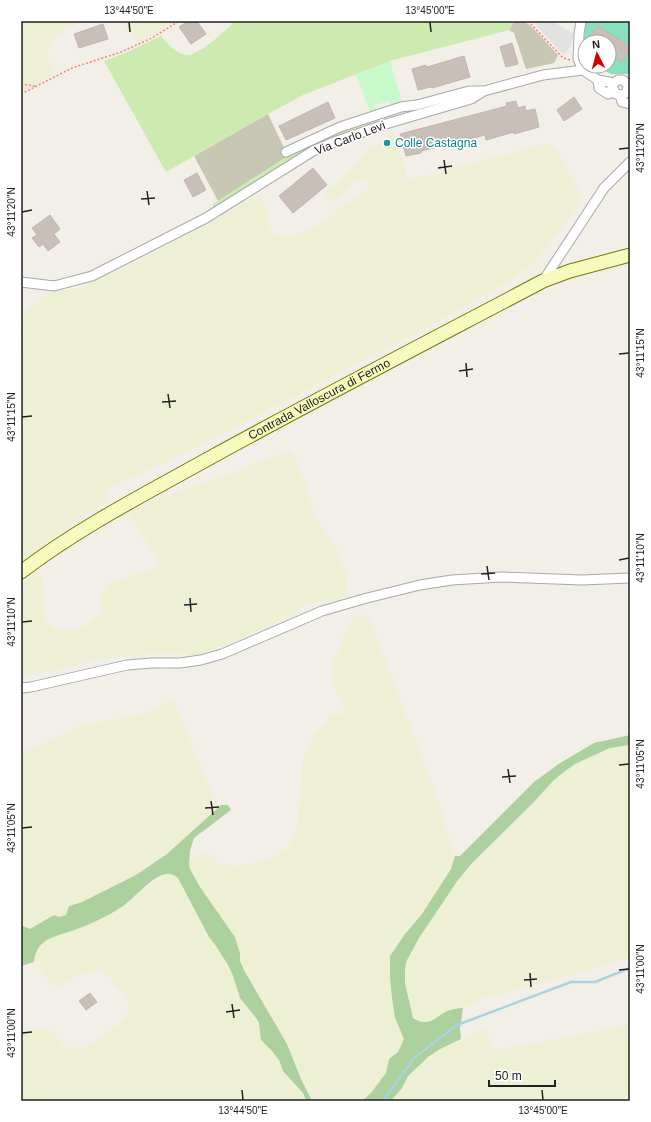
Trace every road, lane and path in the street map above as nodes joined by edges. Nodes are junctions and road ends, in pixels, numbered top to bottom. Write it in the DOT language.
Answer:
graph roads {
  1 [pos="179,21"];
  2 [pos="528,21"];
  3 [pos="581,21"];
  4 [pos="579,34"];
  5 [pos="577,59"];
  6 [pos="577,71"];
  7 [pos="589,74"];
  8 [pos="21,84"];
  9 [pos="36,86"];
  10 [pos="624,87"];
  11 [pos="484,91"];
  12 [pos="21,94"];
  13 [pos="630,104"];
  14 [pos="286,152"];
  15 [pos="630,162"];
  16 [pos="630,254"];
  17 [pos="543,281"];
  18 [pos="21,282"];
  19 [pos="21,572"];
  20 [pos="630,578"];
  21 [pos="21,688"];
  1 -- 9 [label="path"];
  2 -- 5 [label="path"];
  3 -- 4 [label="street"];
  6 -- 11 [label="street, Via Carlo Levi"];
  7 -- 10 [label="street"];
  8 -- 9 [label="path"];
  9 -- 12 [label="path"];
  10 -- 13 [label="street"];
  11 -- 14 [label="street, Via Carlo Levi"];
  11 -- 18 [label="street, Via Carlo Levi"];
  15 -- 17 [label="street"];
  16 -- 17 [label="street, Contrada Valloscura di Fermo"];
  17 -- 19 [label="street, Contrada Valloscura di Fermo"];
  20 -- 21 [label="street"];
}
